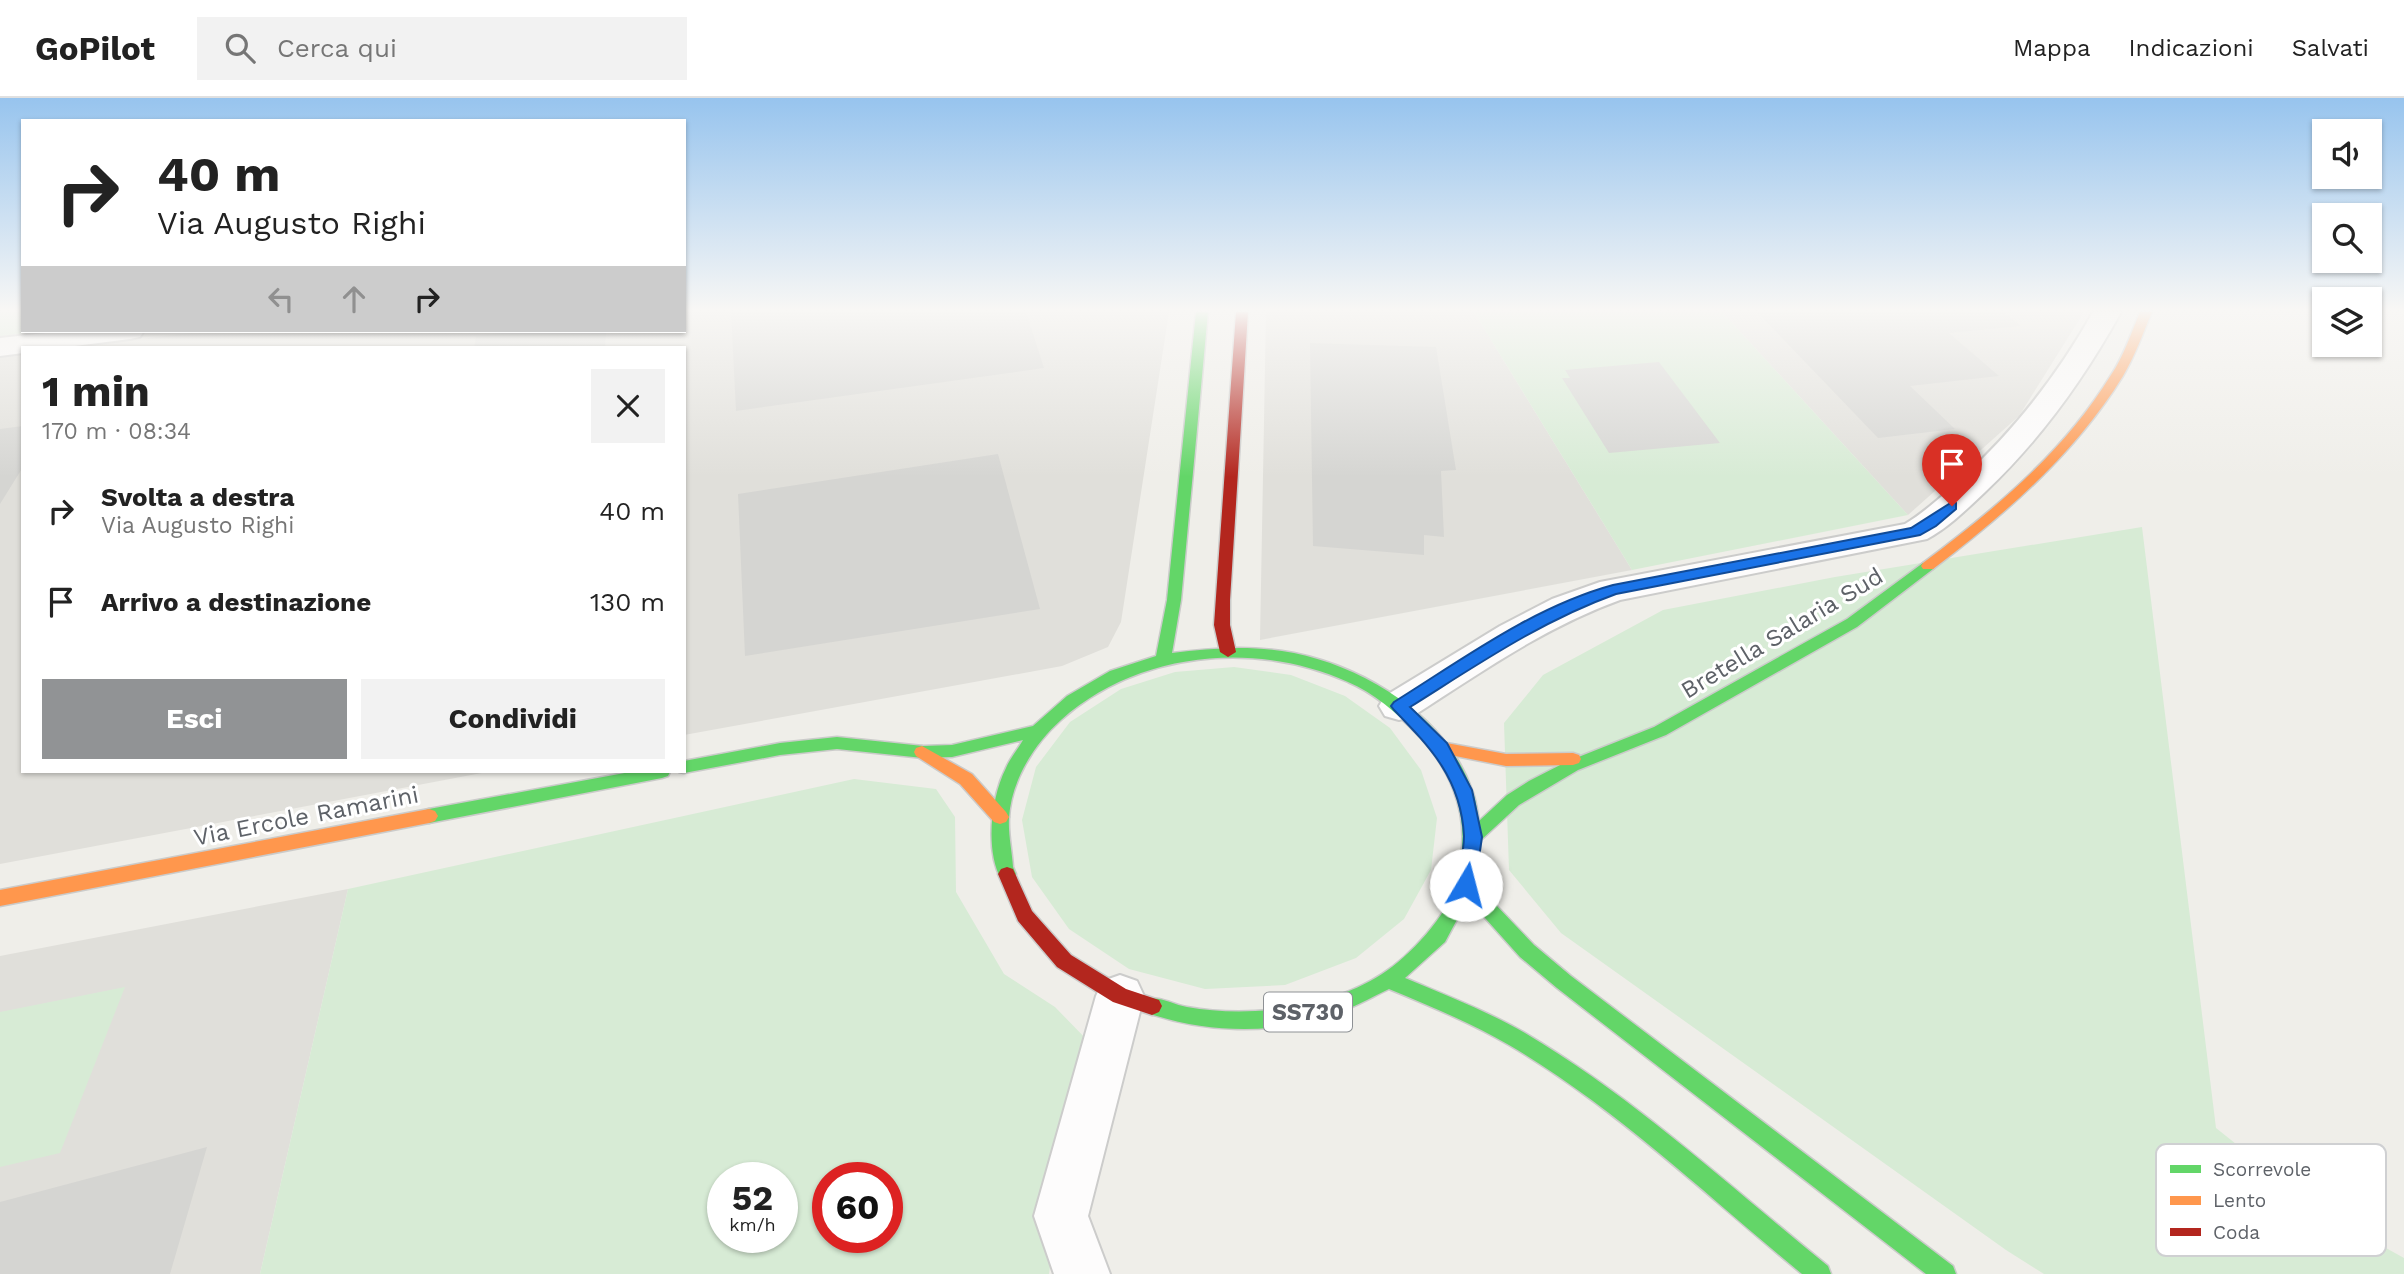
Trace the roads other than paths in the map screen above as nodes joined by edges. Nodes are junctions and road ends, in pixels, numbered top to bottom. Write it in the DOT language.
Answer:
graph roads {
  1 [pos="1197,367"];
  2 [pos="1238,367"];
  3 [pos="2073,367"];
  4 [pos="2121,367"];
  5 [pos="1228,652"];
  6 [pos="1163,659"];
  7 [pos="1399,706"];
  8 [pos="1038,731"];
  9 [pos="1441,748"];
  10 [pos="1613,750"];
  11 [pos="922,752"];
  12 [pos="686,768"];
  13 [pos="657,773"];
  14 [pos="1000,817"];
  15 [pos="1473,837"];
  16 [pos="1466,885"];
  17 [pos="0,898"];
  18 [pos="1389,980"];
  19 [pos="1120,996"];
  20 [pos="1082,1274"];
  21 [pos="1820,1274"];
  22 [pos="1945,1274"];
  1 -- 6 [label="main road"];
  2 -- 5 [label="main road"];
  3 -- 7 [label="street"];
  4 -- 10 [label="main road, Bretella Salaria Sud"];
  5 -- 6 [label="main road, SS730"];
  5 -- 7 [label="main road, SS730"];
  6 -- 8 [label="main road, SS730"];
  7 -- 9 [label="main road, SS730"];
  8 -- 11 [label="main road"];
  8 -- 14 [label="main road, SS730"];
  9 -- 10 [label="main road, Bretella Salaria Sud"];
  9 -- 15 [label="main road, SS730"];
  10 -- 15 [label="main road, Bretella Salaria Sud"];
  11 -- 12 [label="main road"];
  11 -- 14 [label="main road"];
  13 -- 17 [label="main road, Via Ercole Ramarini"];
  14 -- 19 [label="main road, SS730"];
  15 -- 16 [label="main road, SS730"];
  16 -- 18 [label="main road, SS730"];
  16 -- 22 [label="main road"];
  18 -- 19 [label="main road, SS730"];
  18 -- 21 [label="main road"];
  19 -- 20 [label="street"];
}
